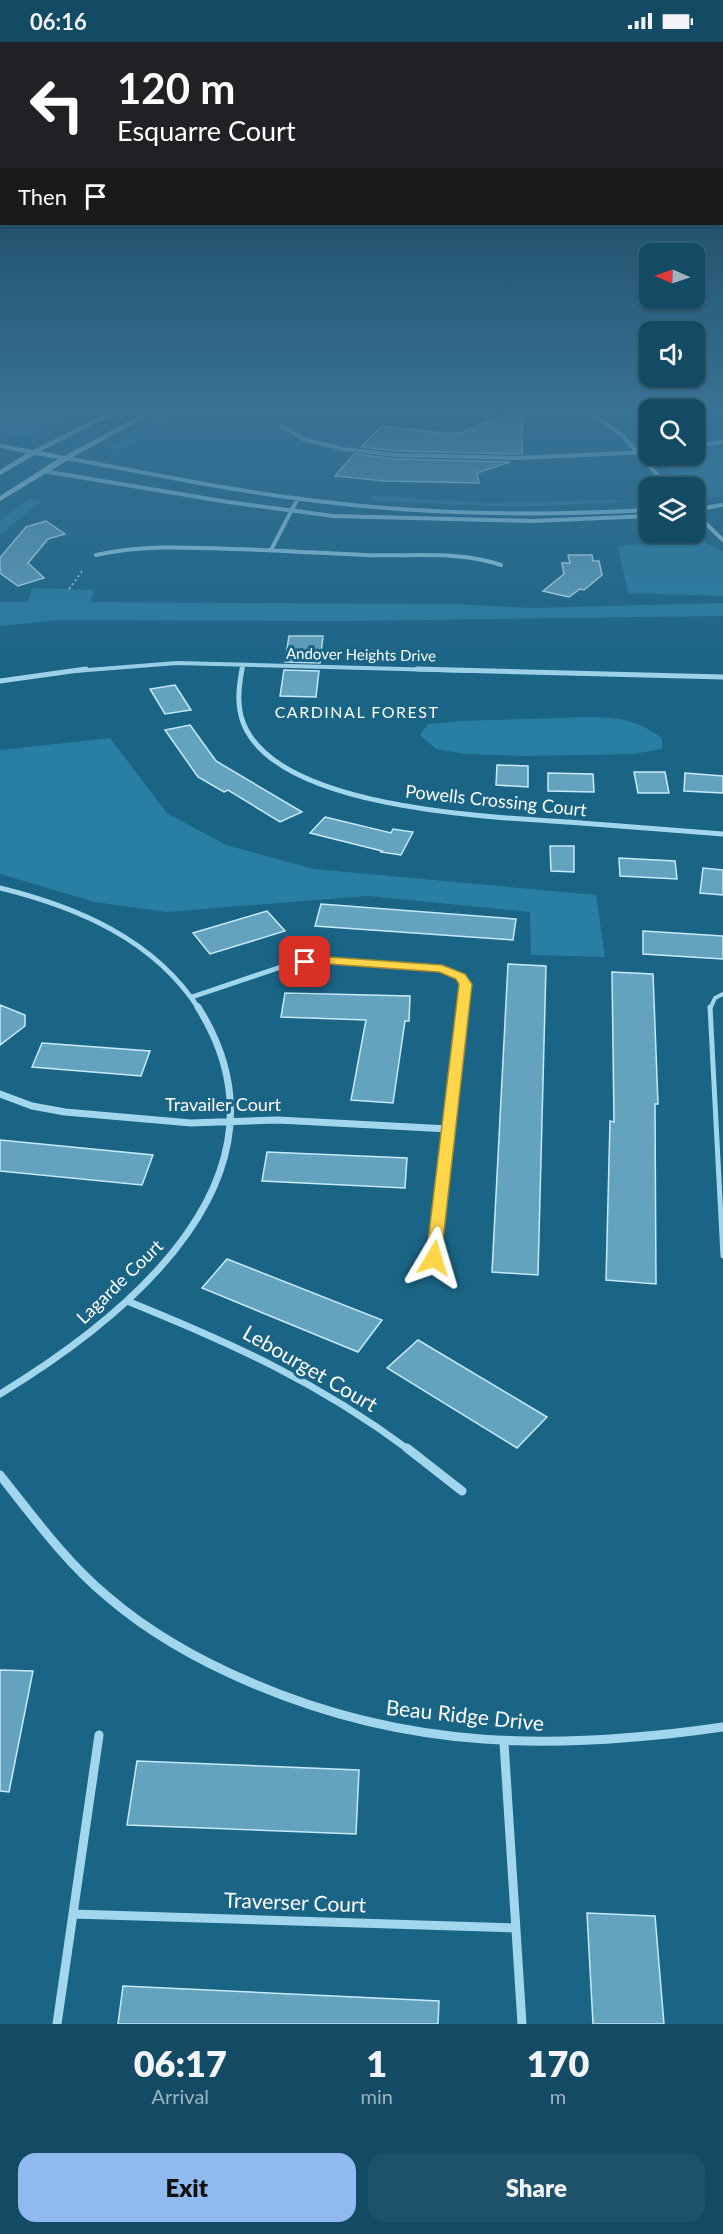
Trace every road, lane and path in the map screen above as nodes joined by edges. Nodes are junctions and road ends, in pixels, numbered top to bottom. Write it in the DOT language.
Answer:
graph roads {
  1 [pos="244,503"];
  2 [pos="295,503"];
  3 [pos="340,503"];
  4 [pos="722,505"];
  5 [pos="705,509"];
  6 [pos="639,510"];
  7 [pos="291,511"];
  8 [pos="639,516"];
  9 [pos="705,522"];
  10 [pos="723,540"];
  11 [pos="272,550"];
  12 [pos="96,555"];
  13 [pos="501,565"];
  14 [pos="82,570"];
  15 [pos="69,589"];
  16 [pos="243,664"];
  17 [pos="723,677"];
  18 [pos="0,681"];
  19 [pos="723,834"];
  20 [pos="0,888"];
  21 [pos="723,994"];
  22 [pos="192,997"];
  23 [pos="0,1094"];
  24 [pos="231,1121"];
  25 [pos="449,1129"];
  26 [pos="720,1178"];
  27 [pos="723,1256"];
  28 [pos="434,1258"];
  29 [pos="127,1301"];
  30 [pos="0,1394"];
  31 [pos="0,1475"];
  32 [pos="462,1491"];
  33 [pos="723,1727"];
  34 [pos="99,1735"];
  35 [pos="504,1743"];
  36 [pos="73,1914"];
  37 [pos="516,1928"];
  38 [pos="57,2024"];
  39 [pos="522,2024"];
  1 -- 7 [label="street"];
  2 -- 7 [label="street"];
  3 -- 6 [label="street"];
  4 -- 5 [label="street"];
  7 -- 8 [label="street"];
  7 -- 11 [label="street"];
  9 -- 10 [label="street"];
  11 -- 12 [label="street"];
  11 -- 13 [label="street"];
  14 -- 15 [label="path"];
  16 -- 17 [label="street, Andover Heights Drive"];
  16 -- 18 [label="street, Andover Heights Drive"];
  16 -- 19 [label="street, Powells Crossing Court"];
  20 -- 22 [label="street, Lagarde Court"];
  21 -- 26 [label="lane"];
  22 -- 24 [label="street, Lagarde Court"];
  22 -- 25 [label="street"];
  23 -- 24 [label="street, Travailer Court"];
  24 -- 25 [label="street, Travailer Court"];
  24 -- 29 [label="street, Lagarde Court"];
  25 -- 28 [label="street"];
  26 -- 27 [label="lane"];
  29 -- 30 [label="street, Lagarde Court"];
  29 -- 32 [label="street, Lebourget Court"];
  31 -- 35 [label="street, Beau Ridge Drive"];
  33 -- 35 [label="street, Beau Ridge Drive"];
  34 -- 36 [label="street"];
  35 -- 37 [label="street"];
  36 -- 37 [label="street, Traverser Court"];
  36 -- 38 [label="street"];
  37 -- 39 [label="street"];
}
